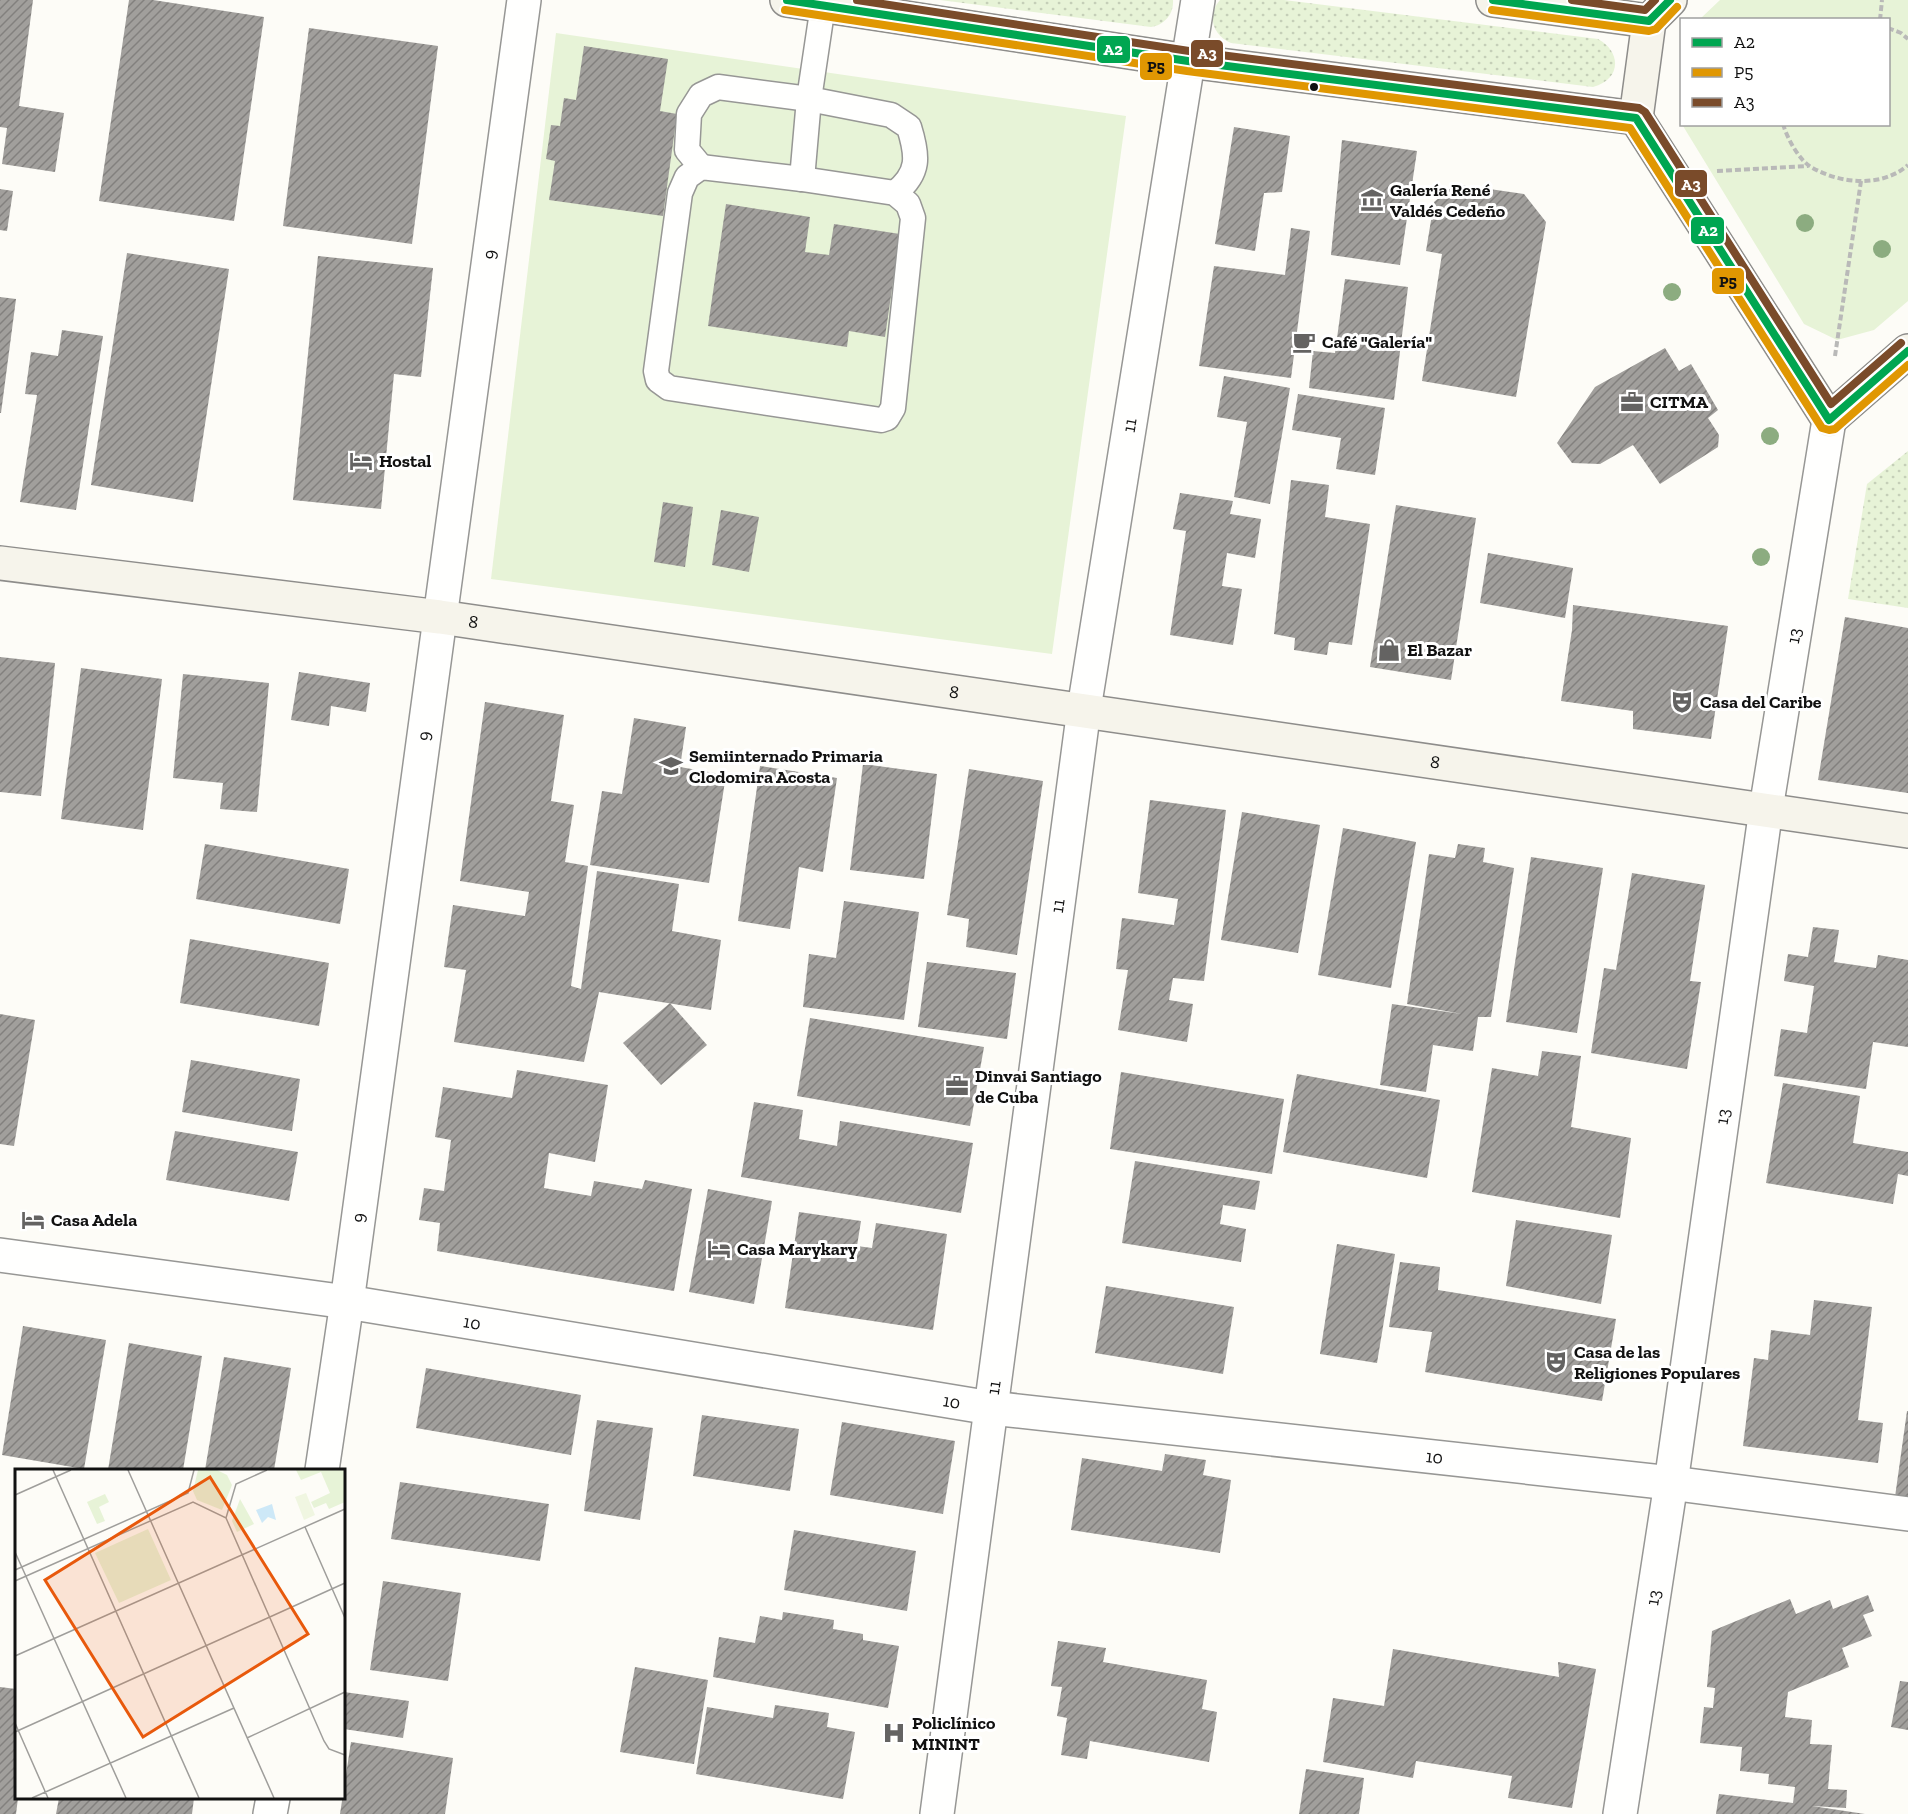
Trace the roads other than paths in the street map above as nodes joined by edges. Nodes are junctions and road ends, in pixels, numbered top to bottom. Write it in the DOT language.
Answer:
graph roads {
  1 [pos="524,0"];
  2 [pos="787,0"];
  3 [pos="1198,0"];
  4 [pos="1493,0"];
  5 [pos="823,5"];
  6 [pos="1660,10"];
  7 [pos="1188,61"];
  8 [pos="809,99"];
  9 [pos="1636,118"];
  10 [pos="701,166"];
  11 [pos="802,179"];
  12 [pos="895,193"];
  13 [pos="1908,351"];
  14 [pos="1829,420"];
  15 [pos="0,563"];
  16 [pos="440,617"];
  17 [pos="1084,709"];
  18 [pos="1766,809"];
  19 [pos="1908,831"];
  20 [pos="0,1254"];
  21 [pos="347,1302"];
  22 [pos="991,1408"];
  23 [pos="322,1469"];
  24 [pos="1671,1483"];
  25 [pos="1908,1514"];
  26 [pos="273,1799"];
  27 [pos="270,1814"];
  28 [pos="937,1814"];
  29 [pos="1620,1814"];
  1 -- 16 [label="street, 9"];
  2 -- 5 [label="street"];
  3 -- 7 [label="street, 11"];
  4 -- 6 [label="street"];
  5 -- 7 [label="street"];
  5 -- 8 [label="lane"];
  6 -- 9 [label="street"];
  7 -- 9 [label="street"];
  7 -- 17 [label="street, 11"];
  8 -- 10 [label="lane"];
  8 -- 11 [label="lane"];
  8 -- 12 [label="lane"];
  9 -- 14 [label="street"];
  10 -- 11 [label="lane"];
  10 -- 12 [label="lane"];
  11 -- 12 [label="lane"];
  13 -- 14 [label="street"];
  14 -- 18 [label="street, 13"];
  15 -- 16 [label="street, 8"];
  16 -- 17 [label="street, 8"];
  16 -- 21 [label="street, 9"];
  17 -- 18 [label="street, 8"];
  17 -- 22 [label="street, 11"];
  18 -- 19 [label="street, 8"];
  18 -- 24 [label="street, 13"];
  20 -- 21 [label="street, 10"];
  21 -- 22 [label="street, 10"];
  21 -- 23 [label="street, 9"];
  22 -- 24 [label="street, 10"];
  22 -- 28 [label="street, 11"];
  24 -- 25 [label="street, 10"];
  24 -- 29 [label="street, 13"];
  26 -- 27 [label="street"];
}
